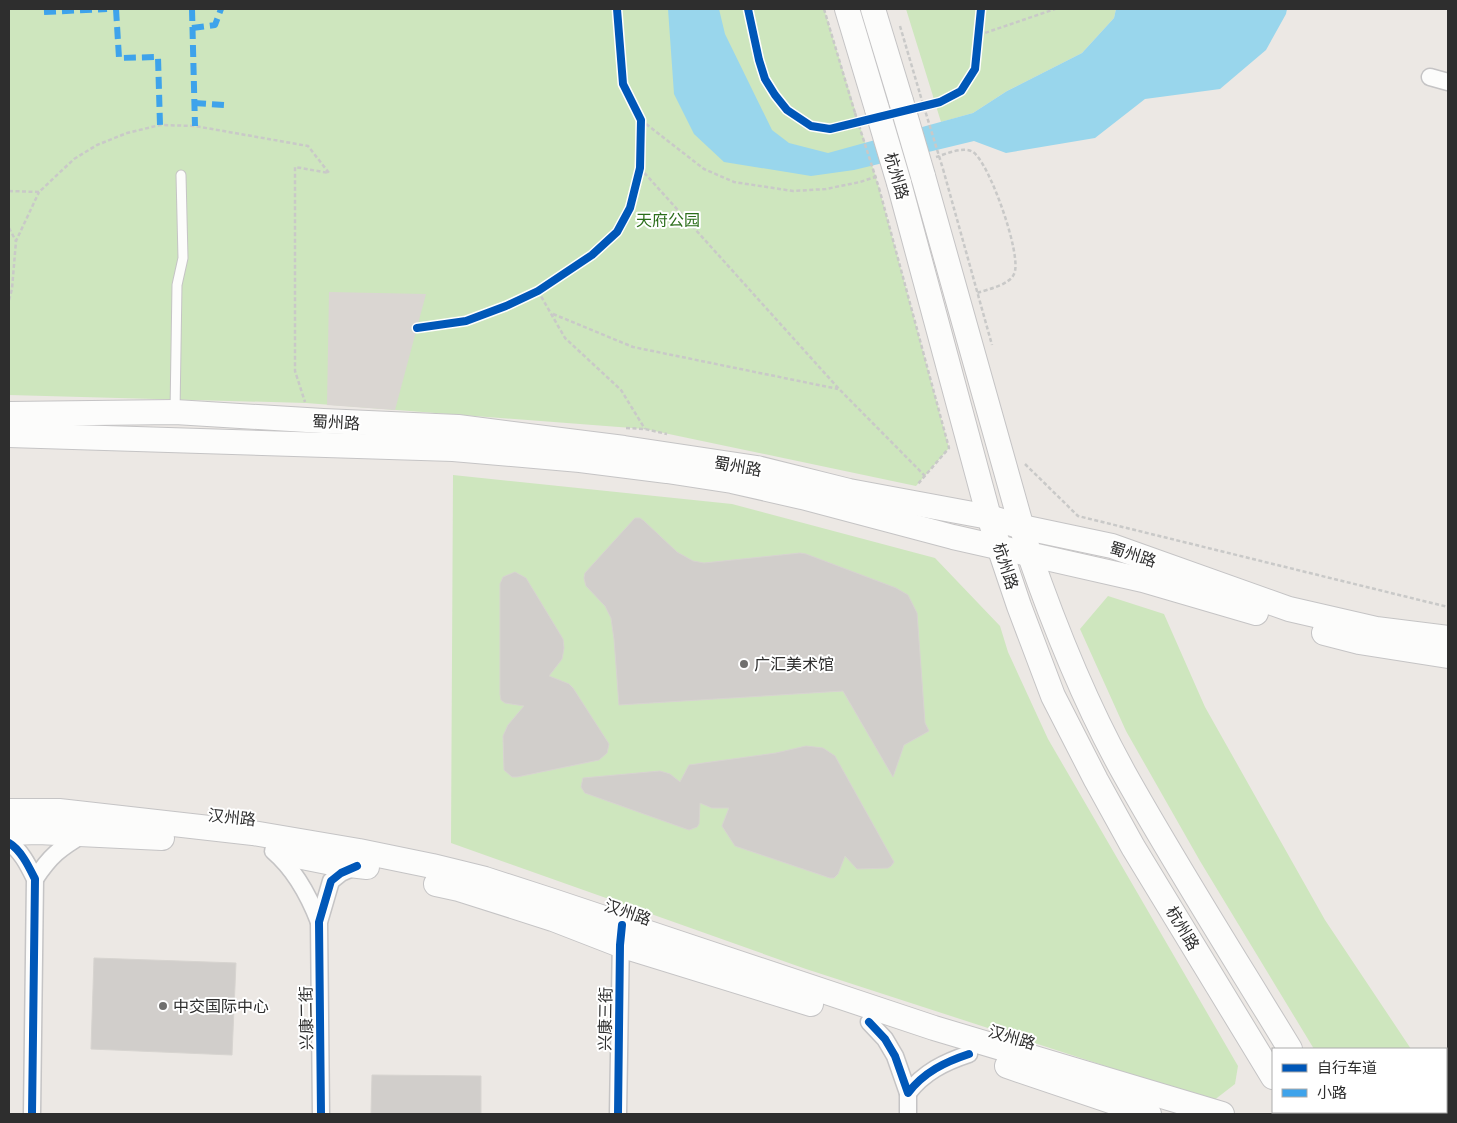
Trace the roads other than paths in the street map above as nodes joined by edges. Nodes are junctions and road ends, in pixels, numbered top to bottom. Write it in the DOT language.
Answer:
graph roads {
  1 [pos="847,9"];
  2 [pos="873,9"];
  3 [pos="1430,77"];
  4 [pos="1448,82"];
  5 [pos="181,175"];
  6 [pos="175,412"];
  7 [pos="9,414"];
  8 [pos="9,436"];
  9 [pos="989,517"];
  10 [pos="1022,527"];
  11 [pos="1000,547"];
  12 [pos="1029,554"];
  13 [pos="1448,638"];
  14 [pos="1448,656"];
  15 [pos="9,811"];
  16 [pos="9,832"];
  17 [pos="84,834"];
  18 [pos="9,843"];
  19 [pos="272,851"];
  20 [pos="358,866"];
  21 [pos="35,879"];
  22 [pos="319,922"];
  23 [pos="621,935"];
  24 [pos="869,1022"];
  25 [pos="1289,1048"];
  26 [pos="969,1054"];
  27 [pos="1272,1076"];
  28 [pos="908,1093"];
  29 [pos="32,1114"];
  30 [pos="321,1114"];
  31 [pos="618,1114"];
  32 [pos="908,1114"];
  33 [pos="1149,1114"];
  34 [pos="1222,1114"];
  1 -- 9 [label="main road, 杭州路, bridge"];
  2 -- 10 [label="main road, 杭州路, bridge"];
  3 -- 4 [label="street"];
  5 -- 6 [label="lane"];
  6 -- 7 [label="main road, 蜀州路"];
  6 -- 9 [label="main road, 蜀州路"];
  8 -- 11 [label="main road, 蜀州路"];
  9 -- 10 [label="main road, 蜀州路"];
  9 -- 11 [label="main road, 杭州路"];
  10 -- 12 [label="main road, 杭州路"];
  10 -- 13 [label="main road, 蜀州路"];
  11 -- 12 [label="main road, 蜀州路"];
  11 -- 27 [label="main road, 杭州路"];
  12 -- 14 [label="main road, 蜀州路"];
  12 -- 25 [label="main road, 杭州路"];
  15 -- 23 [label="main road, 汉州路"];
  16 -- 17 [label="main road, 汉州路"];
  17 -- 19 [label="main road, 汉州路"];
  17 -- 21 [label="street"];
  18 -- 21 [label="street"];
  19 -- 20 [label="main road, 汉州路"];
  19 -- 22 [label="street"];
  20 -- 22 [label="street"];
  20 -- 23 [label="main road, 汉州路"];
  21 -- 29 [label="street"];
  22 -- 30 [label="street, 兴康二街"];
  23 -- 24 [label="main road, 汉州路"];
  23 -- 31 [label="street, 兴康三街"];
  23 -- 34 [label="main road, 汉州路"];
  24 -- 26 [label="main road, 汉州路"];
  24 -- 28 [label="street"];
  26 -- 28 [label="street"];
  26 -- 33 [label="main road, 汉州路"];
  28 -- 32 [label="street"];
}
